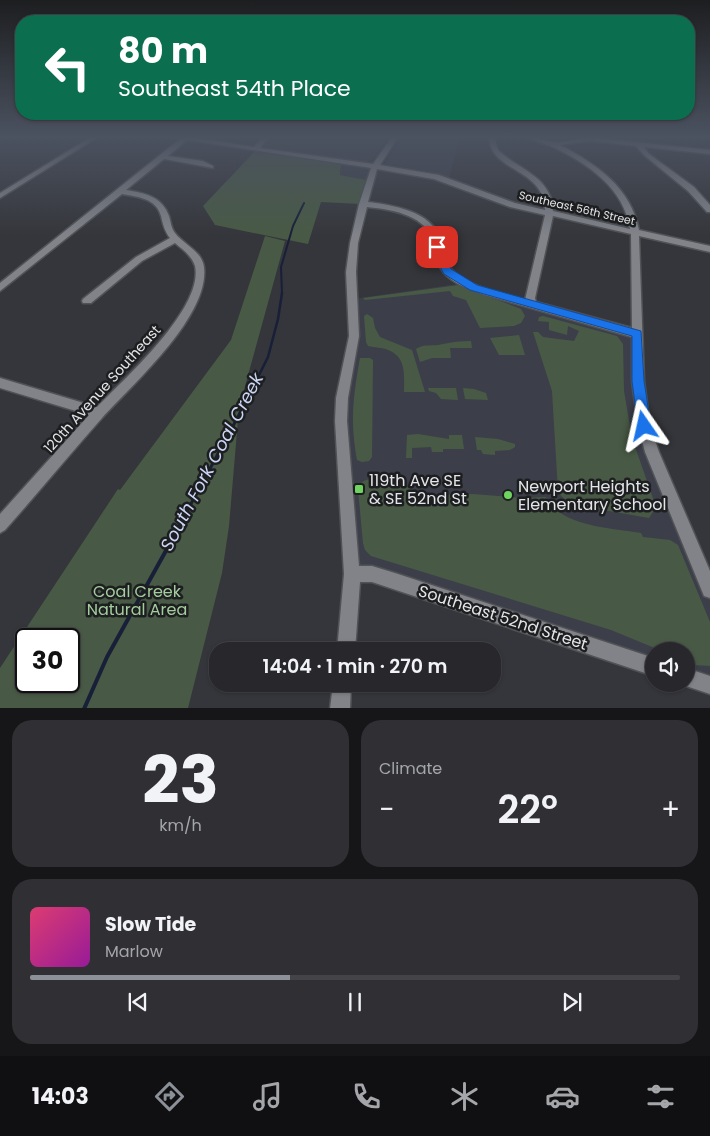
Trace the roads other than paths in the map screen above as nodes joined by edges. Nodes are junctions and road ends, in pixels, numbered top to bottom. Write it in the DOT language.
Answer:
graph roads {
  1 [pos="41,170"];
  2 [pos="146,170"];
  3 [pos="373,170"];
  4 [pos="395,170"];
  5 [pos="523,170"];
  6 [pos="596,170"];
  7 [pos="666,170"];
  8 [pos="120,191"];
  9 [pos="0,195"];
  10 [pos="363,204"];
  11 [pos="710,210"];
  12 [pos="549,214"];
  13 [pos="635,233"];
  14 [pos="176,239"];
  15 [pos="710,249"];
  16 [pos="0,288"];
  17 [pos="87,301"];
  18 [pos="531,304"];
  19 [pos="638,334"];
  20 [pos="0,383"];
  21 [pos="99,413"];
  22 [pos="0,525"];
  23 [pos="352,574"];
  24 [pos="710,590"];
  25 [pos="347,642"];
  26 [pos="645,664"];
  27 [pos="695,680"];
  28 [pos="710,685"];
  29 [pos="341,692"];
  30 [pos="340,708"];
  1 -- 9 [label="street"];
  2 -- 8 [label="street"];
  3 -- 10 [label="street"];
  4 -- 12 [label="street, Southeast 56th Street"];
  5 -- 12 [label="street"];
  6 -- 13 [label="street"];
  7 -- 11 [label="street"];
  8 -- 14 [label="street"];
  8 -- 16 [label="street"];
  10 -- 18 [label="street"];
  10 -- 23 [label="street"];
  12 -- 13 [label="street, Southeast 56th Street"];
  12 -- 18 [label="street"];
  13 -- 15 [label="street, Southeast 56th Street"];
  13 -- 19 [label="street"];
  14 -- 17 [label="street"];
  14 -- 21 [label="street, 120th Avenue Southeast"];
  18 -- 19 [label="street"];
  19 -- 24 [label="street"];
  20 -- 21 [label="street"];
  21 -- 22 [label="street, 120th Avenue Southeast"];
  23 -- 25 [label="street"];
  23 -- 26 [label="street, Southeast 52nd Street"];
  27 -- 28 [label="street"];
  29 -- 30 [label="street"];
}
